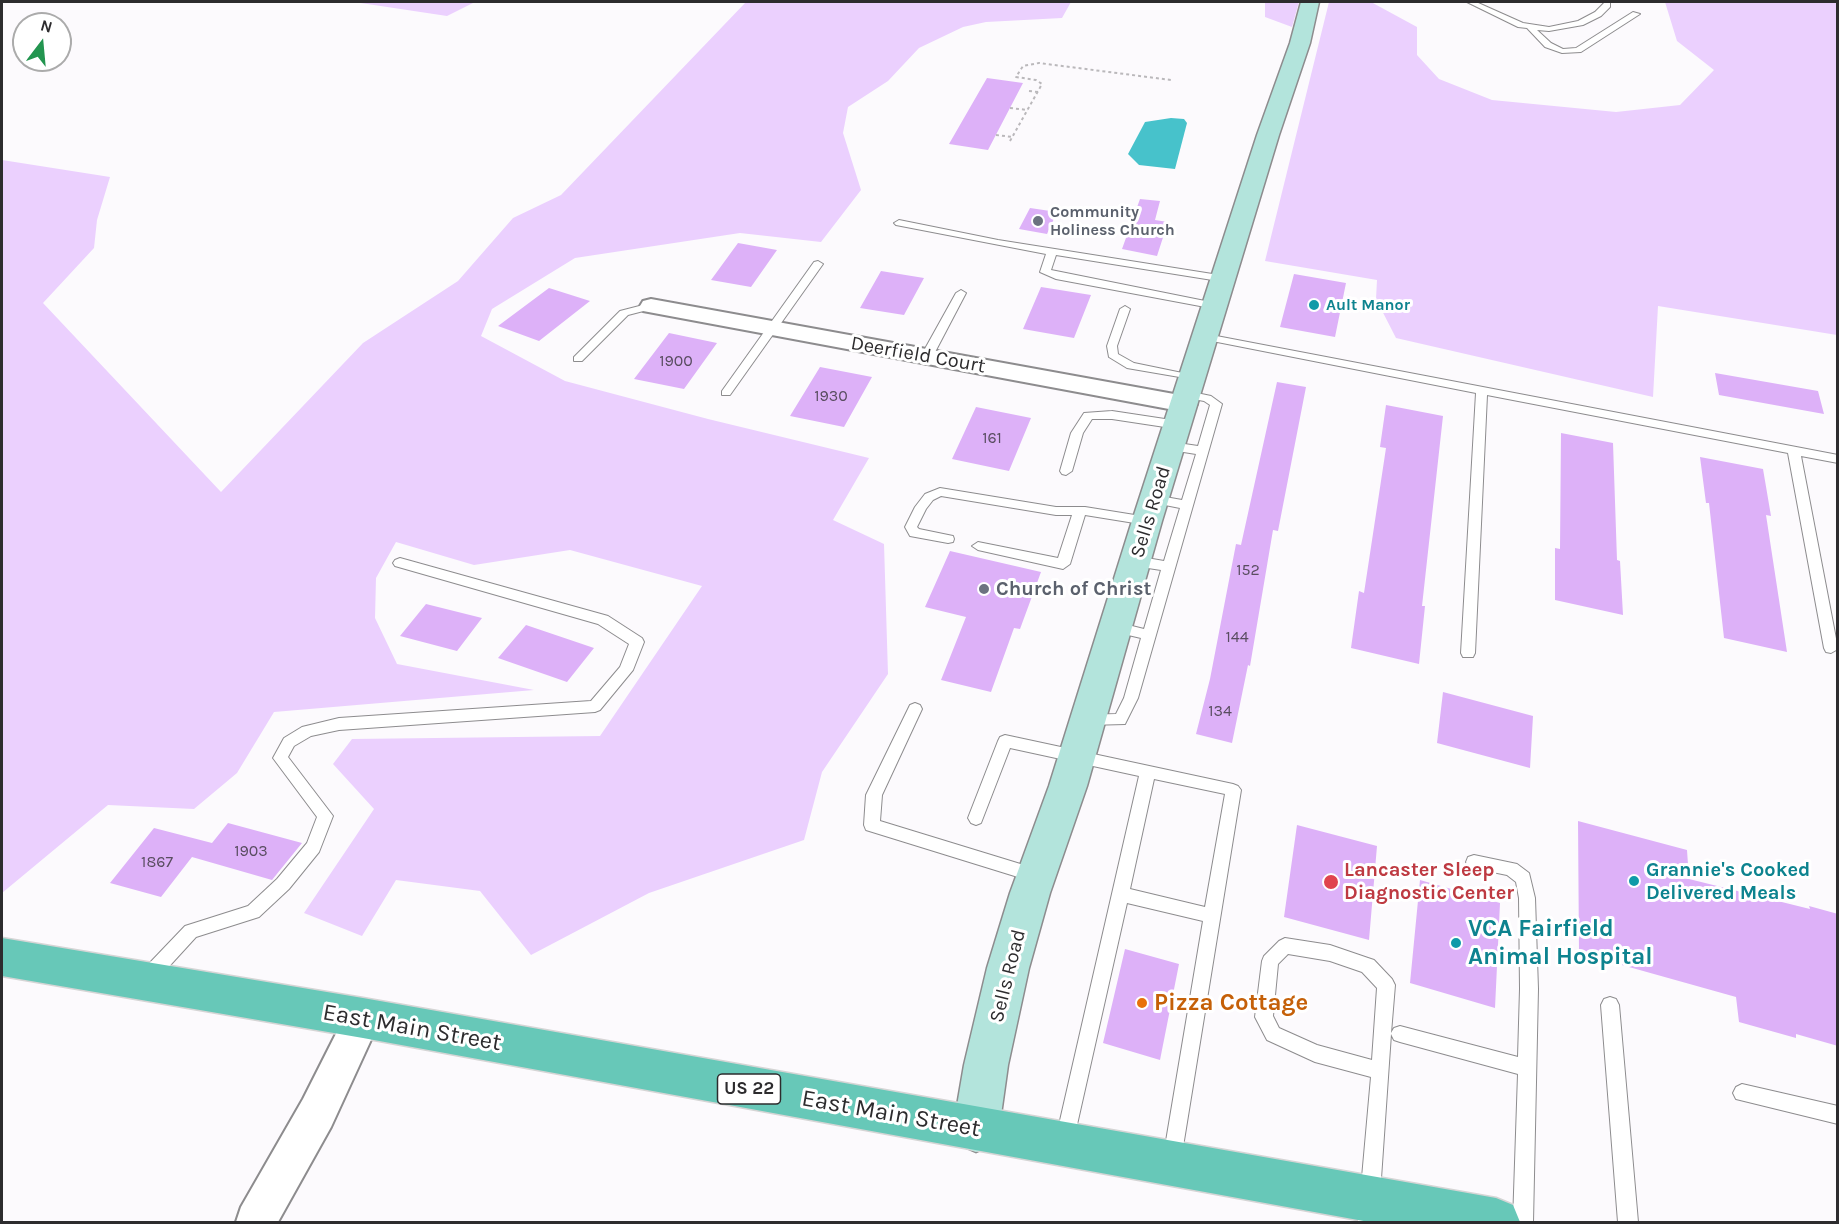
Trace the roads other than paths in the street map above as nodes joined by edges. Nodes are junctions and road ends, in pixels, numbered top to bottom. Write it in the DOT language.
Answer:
graph roads {
  1 [pos="1310,2"];
  2 [pos="1471,2"];
  3 [pos="1607,5"];
  4 [pos="1636,14"];
  5 [pos="1529,26"];
  6 [pos="899,223"];
  7 [pos="1052,251"];
  8 [pos="818,264"];
  9 [pos="961,293"];
  10 [pos="1220,293"];
  11 [pos="651,306"];
  12 [pos="1125,309"];
  13 [pos="773,328"];
  14 [pos="1206,337"];
  15 [pos="927,356"];
  16 [pos="578,359"];
  17 [pos="1482,390"];
  18 [pos="726,393"];
  19 [pos="1183,410"];
  20 [pos="1202,451"];
  21 [pos="1794,451"];
  22 [pos="1838,459"];
  23 [pos="1066,471"];
  24 [pos="1186,506"];
  25 [pos="1080,511"];
  26 [pos="1150,511"];
  27 [pos="948,539"];
  28 [pos="978,546"];
  29 [pos="1135,561"];
  30 [pos="400,563"];
  31 [pos="1169,567"];
  32 [pos="1116,627"];
  33 [pos="1149,635"];
  34 [pos="1831,648"];
  35 [pos="1468,653"];
  36 [pos="915,709"];
  37 [pos="1088,719"];
  38 [pos="1077,757"];
  39 [pos="1148,772"];
  40 [pos="976,818"];
  41 [pos="1474,862"];
  42 [pos="1036,876"];
  43 [pos="1121,894"];
  44 [pos="1212,916"];
  45 [pos="2,957"];
  46 [pos="144,982"];
  47 [pos="1610,1005"];
  48 [pos="363,1018"];
  49 [pos="1400,1034"];
  50 [pos="1527,1068"];
  51 [pos="1380,1071"];
  52 [pos="1742,1093"];
  53 [pos="1838,1115"];
  54 [pos="976,1129"];
  55 [pos="1063,1145"];
  56 [pos="1172,1164"];
  57 [pos="1370,1211"];
  58 [pos="1428,1216"];
  59 [pos="256,1222"];
  60 [pos="1496,1222"];
  61 [pos="1523,1222"];
  62 [pos="1628,1222"];
  1 -- 10 [label="street, Sells Road"];
  2 -- 5 [label="lane"];
  3 -- 5 [label="lane"];
  4 -- 5 [label="lane"];
  6 -- 7 [label="lane"];
  7 -- 10 [label="lane"];
  7 -- 10 [label="lane"];
  8 -- 13 [label="lane"];
  9 -- 15 [label="lane"];
  10 -- 14 [label="street, Sells Road"];
  11 -- 13 [label="street, Deerfield Court"];
  11 -- 16 [label="lane"];
  12 -- 19 [label="lane"];
  13 -- 15 [label="street, Deerfield Court"];
  13 -- 18 [label="lane"];
  14 -- 17 [label="lane"];
  14 -- 19 [label="street, Sells Road"];
  15 -- 19 [label="street, Deerfield Court"];
  17 -- 21 [label="lane"];
  17 -- 35 [label="lane"];
  19 -- 20 [label="lane"];
  19 -- 20 [label="lane"];
  19 -- 23 [label="lane"];
  19 -- 26 [label="street, Sells Road"];
  20 -- 24 [label="lane"];
  21 -- 22 [label="lane"];
  21 -- 34 [label="lane"];
  24 -- 26 [label="lane"];
  24 -- 31 [label="lane"];
  25 -- 26 [label="lane"];
  25 -- 27 [label="lane"];
  25 -- 28 [label="lane"];
  26 -- 29 [label="street, Sells Road"];
  29 -- 31 [label="lane"];
  29 -- 32 [label="street, Sells Road"];
  30 -- 46 [label="lane"];
  31 -- 33 [label="lane"];
  32 -- 33 [label="lane"];
  32 -- 37 [label="street, Sells Road"];
  33 -- 37 [label="lane"];
  36 -- 42 [label="lane"];
  37 -- 38 [label="street, Sells Road"];
  38 -- 39 [label="lane"];
  38 -- 40 [label="lane"];
  38 -- 42 [label="street, Sells Road"];
  39 -- 43 [label="lane"];
  39 -- 44 [label="lane"];
  41 -- 50 [label="lane"];
  42 -- 54 [label="street, Sells Road"];
  43 -- 44 [label="lane"];
  43 -- 55 [label="lane"];
  44 -- 56 [label="lane"];
  45 -- 46 [label="main road, East Main Street / US 22"];
  46 -- 48 [label="main road, East Main Street / US 22"];
  47 -- 62 [label="lane"];
  48 -- 54 [label="main road, East Main Street / US 22"];
  48 -- 59 [label="street"];
  49 -- 50 [label="lane"];
  50 -- 61 [label="lane"];
  51 -- 51 [label="lane"];
  51 -- 57 [label="lane"];
  52 -- 53 [label="lane"];
  54 -- 55 [label="main road, East Main Street / US 22"];
  55 -- 56 [label="main road, East Main Street / US 22"];
  56 -- 57 [label="main road, East Main Street / US 22"];
  57 -- 58 [label="main road, East Main Street / US 22"];
  58 -- 60 [label="main road, East Main Street / US 22"];
}
